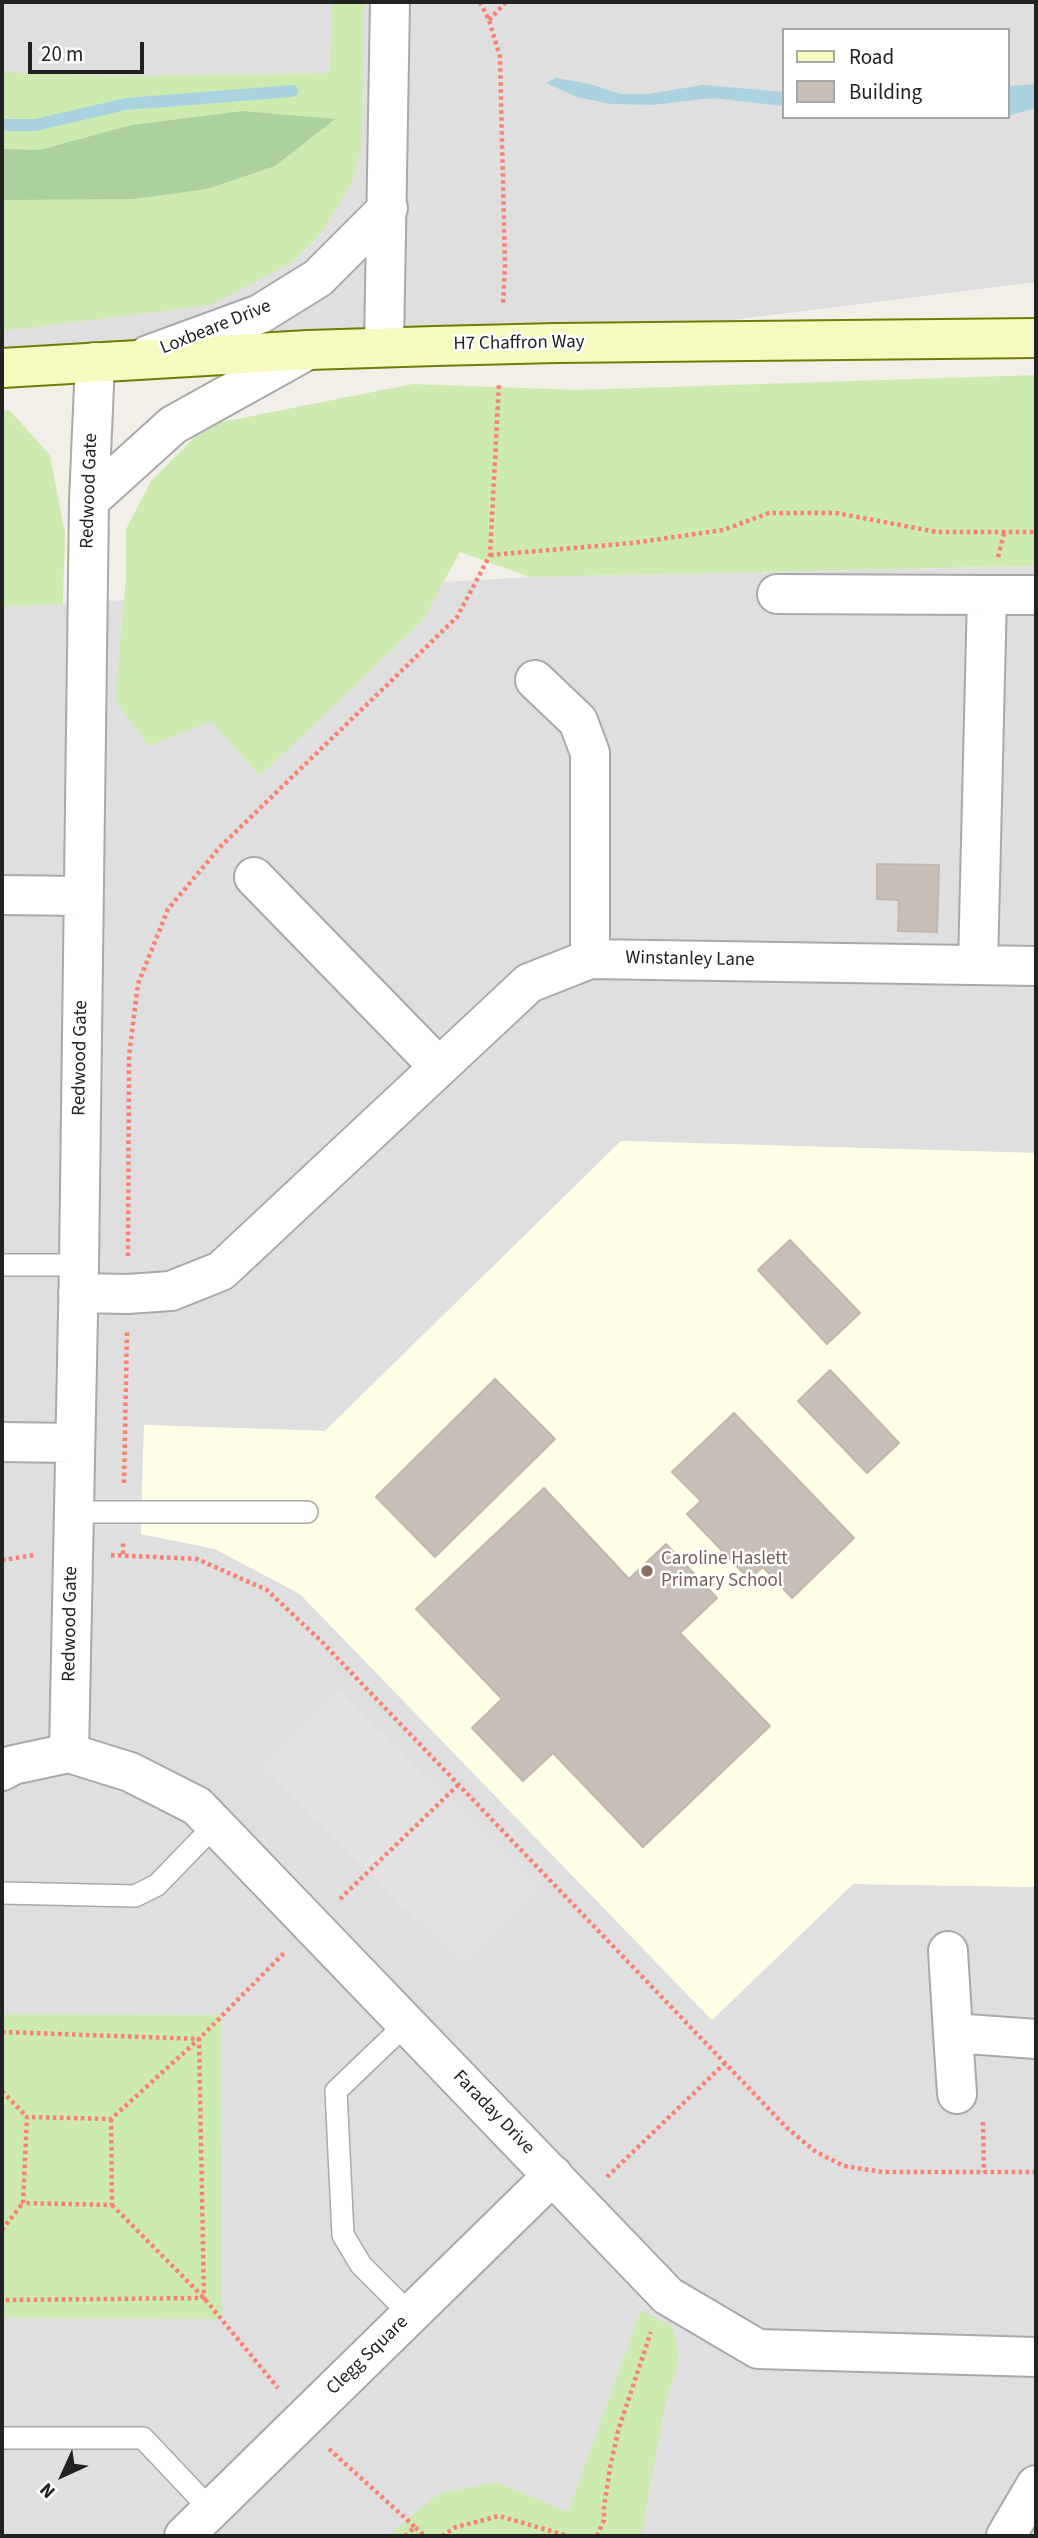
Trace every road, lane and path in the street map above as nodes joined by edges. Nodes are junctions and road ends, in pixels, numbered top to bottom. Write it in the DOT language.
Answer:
graph roads {
  1 [pos="390,2"];
  2 [pos="480,2"];
  3 [pos="506,2"];
  4 [pos="489,20"];
  5 [pos="388,208"];
  6 [pos="503,306"];
  7 [pos="1036,338"];
  8 [pos="384,346"];
  9 [pos="309,350"];
  10 [pos="136,360"];
  11 [pos="95,362"];
  12 [pos="2,368"];
  13 [pos="499,376"];
  14 [pos="89,501"];
  15 [pos="1036,532"];
  16 [pos="490,555"];
  17 [pos="777,594"];
  18 [pos="988,595"];
  19 [pos="1036,595"];
  20 [pos="535,680"];
  21 [pos="254,877"];
  22 [pos="2,895"];
  23 [pos="82,897"];
  24 [pos="590,959"];
  25 [pos="978,965"];
  26 [pos="1036,966"];
  27 [pos="439,1067"];
  28 [pos="2,1265"];
  29 [pos="78,1279"];
  30 [pos="127,1294"];
  31 [pos="2,1442"];
  32 [pos="74,1443"];
  33 [pos="124,1511"];
  34 [pos="73,1512"];
  35 [pos="307,1512"];
  36 [pos="123,1554"];
  37 [pos="73,1555"];
  38 [pos="2,1560"];
  39 [pos="69,1753"];
  40 [pos="2,1771"];
  41 [pos="457,1785"];
  42 [pos="215,1825"];
  43 [pos="2,1893"];
  44 [pos="312,1926"];
  45 [pos="948,1951"];
  46 [pos="407,2023"];
  47 [pos="2,2032"];
  48 [pos="953,2033"];
  49 [pos="199,2039"];
  50 [pos="1036,2039"];
  51 [pos="724,2063"];
  52 [pos="2,2091"];
  53 [pos="957,2094"];
  54 [pos="27,2117"];
  55 [pos="111,2119"];
  56 [pos="1036,2172"];
  57 [pos="553,2175"];
  58 [pos="23,2203"];
  59 [pos="580,2203"];
  60 [pos="112,2205"];
  61 [pos="2,2230"];
  62 [pos="668,2296"];
  63 [pos="204,2298"];
  64 [pos="2,2300"];
  65 [pos="411,2315"];
  66 [pos="1036,2357"];
  67 [pos="303,2418"];
  68 [pos="2,2438"];
  69 [pos="1036,2485"];
  70 [pos="211,2510"];
  71 [pos="415,2527"];
  72 [pos="184,2536"];
  73 [pos="405,2536"];
  74 [pos="425,2536"];
  75 [pos="442,2536"];
  76 [pos="568,2536"];
  77 [pos="597,2536"];
  78 [pos="1006,2536"];
  1 -- 5 [label="street"];
  2 -- 4 [label="path"];
  3 -- 4 [label="path"];
  4 -- 6 [label="path"];
  5 -- 8 [label="street"];
  5 -- 10 [label="street, Loxbeare Drive"];
  7 -- 8 [label="street, H7 Chaffron Way, bridge"];
  8 -- 9 [label="street, H7 Chaffron Way"];
  9 -- 10 [label="street, H7 Chaffron Way"];
  9 -- 14 [label="street"];
  10 -- 11 [label="street, H7 Chaffron Way"];
  11 -- 12 [label="street, H7 Chaffron Way"];
  11 -- 14 [label="street, Redwood Gate"];
  13 -- 16 [label="path"];
  14 -- 23 [label="street, Redwood Gate"];
  15 -- 16 [label="path"];
  16 -- 30 [label="path"];
  17 -- 18 [label="street"];
  18 -- 19 [label="street"];
  18 -- 25 [label="street"];
  20 -- 24 [label="street"];
  21 -- 27 [label="street"];
  22 -- 23 [label="street"];
  23 -- 29 [label="street, Redwood Gate"];
  24 -- 25 [label="street, Winstanley Lane"];
  24 -- 27 [label="street, Winstanley Lane"];
  25 -- 26 [label="street, Winstanley Lane"];
  27 -- 30 [label="street, Winstanley Lane"];
  28 -- 29 [label="lane"];
  29 -- 30 [label="street, Winstanley Lane"];
  29 -- 32 [label="street, Redwood Gate"];
  30 -- 33 [label="path"];
  31 -- 32 [label="street"];
  32 -- 34 [label="street, Redwood Gate"];
  33 -- 34 [label="lane"];
  33 -- 35 [label="lane"];
  33 -- 36 [label="path"];
  34 -- 37 [label="street, Redwood Gate"];
  36 -- 37 [label="path"];
  36 -- 41 [label="path"];
  37 -- 38 [label="path"];
  37 -- 39 [label="street, Redwood Gate"];
  39 -- 40 [label="street, Faraday Drive"];
  39 -- 42 [label="street, Faraday Drive"];
  41 -- 44 [label="path"];
  41 -- 51 [label="path"];
  42 -- 43 [label="lane"];
  42 -- 44 [label="street, Faraday Drive"];
  44 -- 46 [label="street, Faraday Drive"];
  44 -- 49 [label="path"];
  45 -- 48 [label="street"];
  46 -- 57 [label="street, Faraday Drive"];
  46 -- 65 [label="lane"];
  47 -- 49 [label="path"];
  48 -- 50 [label="street"];
  48 -- 53 [label="street"];
  49 -- 55 [label="path"];
  49 -- 63 [label="path"];
  51 -- 56 [label="path"];
  51 -- 59 [label="path"];
  52 -- 54 [label="path"];
  54 -- 55 [label="path"];
  54 -- 58 [label="path"];
  55 -- 60 [label="path"];
  57 -- 59 [label="street, Faraday Drive"];
  57 -- 65 [label="street, Clegg Square"];
  58 -- 60 [label="path"];
  58 -- 61 [label="path"];
  59 -- 62 [label="street, Faraday Drive"];
  60 -- 63 [label="path"];
  62 -- 66 [label="street, Faraday Drive"];
  62 -- 77 [label="path"];
  63 -- 64 [label="path"];
  63 -- 67 [label="path"];
  65 -- 67 [label="street, Clegg Square"];
  67 -- 70 [label="street, Clegg Square"];
  67 -- 71 [label="path"];
  68 -- 70 [label="lane"];
  69 -- 78 [label="street"];
  70 -- 72 [label="street, Clegg Square"];
  71 -- 73 [label="path"];
  71 -- 74 [label="path"];
  75 -- 76 [label="path"];
}
